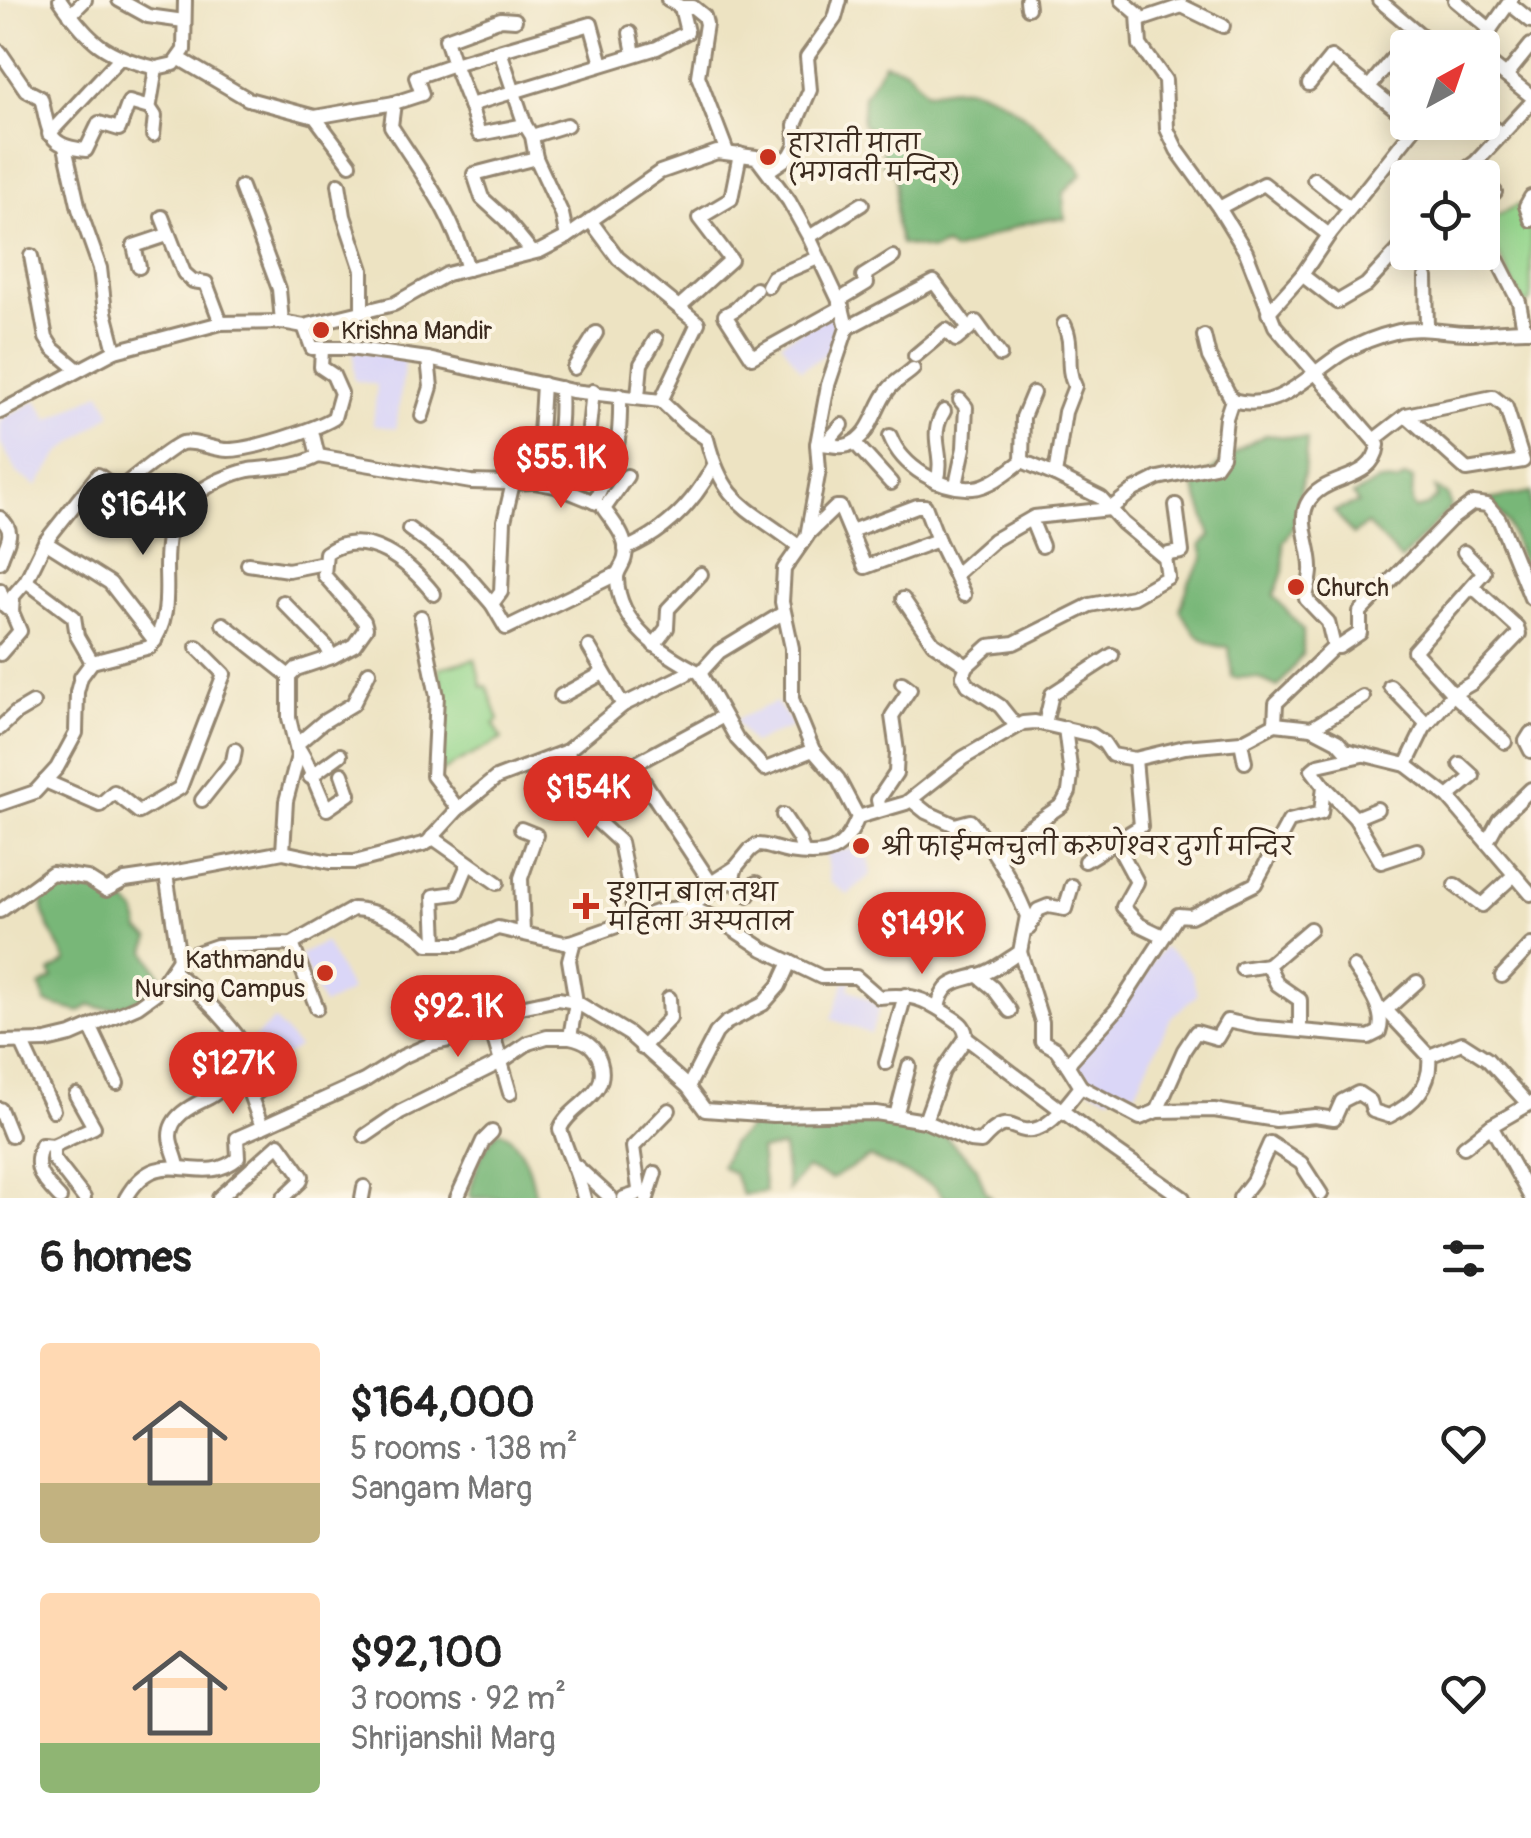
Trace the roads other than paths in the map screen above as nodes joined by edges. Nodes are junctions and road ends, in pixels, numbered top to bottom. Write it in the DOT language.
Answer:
graph roads {
  1 [pos="60,0"];
  2 [pos="85,0"];
  3 [pos="119,0"];
  4 [pos="184,0"];
  5 [pos="840,0"];
  6 [pos="1122,0"];
  7 [pos="1455,0"];
  8 [pos="1386,2"];
  9 [pos="1511,2"];
  10 [pos="674,4"];
  11 [pos="70,15"];
  12 [pos="515,20"];
  13 [pos="1140,20"];
  14 [pos="184,21"];
  15 [pos="1531,21"];
  16 [pos="1222,26"];
  17 [pos="1415,30"];
  18 [pos="1491,30"];
  19 [pos="630,34"];
  20 [pos="1531,45"];
  21 [pos="500,51"];
  22 [pos="0,52"];
  23 [pos="634,54"];
  24 [pos="118,59"];
  25 [pos="180,59"];
  26 [pos="1390,63"];
  27 [pos="454,64"];
  28 [pos="602,64"];
  29 [pos="156,68"];
  30 [pos="1500,71"];
  31 [pos="1506,76"];
  32 [pos="1309,84"];
  33 [pos="1369,88"];
  34 [pos="514,92"];
  35 [pos="1531,100"];
  36 [pos="394,103"];
  37 [pos="470,105"];
  38 [pos="1390,105"];
  39 [pos="148,106"];
  40 [pos="315,117"];
  41 [pos="568,124"];
  42 [pos="528,131"];
  43 [pos="49,134"];
  44 [pos="1502,134"];
  45 [pos="153,135"];
  46 [pos="1400,140"];
  47 [pos="65,147"];
  48 [pos="733,153"];
  49 [pos="536,158"];
  50 [pos="1478,160"];
  51 [pos="350,164"];
  52 [pos="768,171"];
  53 [pos="1314,179"];
  54 [pos="339,184"];
  55 [pos="240,187"];
  56 [pos="1531,197"];
  57 [pos="862,204"];
  58 [pos="1219,208"];
  59 [pos="1350,208"];
  60 [pos="162,217"];
  61 [pos="590,220"];
  62 [pos="1531,220"];
  63 [pos="1329,234"];
  64 [pos="167,235"];
  65 [pos="809,237"];
  66 [pos="566,238"];
  67 [pos="532,252"];
  68 [pos="31,256"];
  69 [pos="893,257"];
  70 [pos="818,258"];
  71 [pos="1390,259"];
  72 [pos="1500,266"];
  73 [pos="139,268"];
  74 [pos="468,269"];
  75 [pos="1302,275"];
  76 [pos="1426,277"];
  77 [pos="841,303"];
  78 [pos="680,306"];
  79 [pos="362,312"];
  80 [pos="1268,313"];
  81 [pos="978,321"];
  82 [pos="282,322"];
  83 [pos="221,323"];
  84 [pos="1064,324"];
  85 [pos="304,326"];
  86 [pos="847,328"];
  87 [pos="1426,329"];
  88 [pos="1528,330"];
  89 [pos="596,334"];
  90 [pos="1204,336"];
  91 [pos="656,339"];
  92 [pos="322,350"];
  93 [pos="115,351"];
  94 [pos="1000,355"];
  95 [pos="428,359"];
  96 [pos="574,368"];
  97 [pos="77,370"];
  98 [pos="1317,372"];
  99 [pos="543,384"];
  100 [pos="560,388"];
  101 [pos="593,392"];
  102 [pos="1033,393"];
  103 [pos="620,395"];
  104 [pos="638,397"];
  105 [pos="960,400"];
  106 [pos="1232,400"];
  107 [pos="660,401"];
  108 [pos="944,411"];
  109 [pos="0,412"];
  110 [pos="1406,415"];
  111 [pos="422,416"];
  112 [pos="842,425"];
  113 [pos="589,428"];
  114 [pos="312,431"];
  115 [pos="890,436"];
  116 [pos="1375,439"];
  117 [pos="854,442"];
  118 [pos="822,444"];
  119 [pos="539,452"];
  120 [pos="318,456"];
  121 [pos="1022,461"];
  122 [pos="713,467"];
  123 [pos="1055,475"];
  124 [pos="627,476"];
  125 [pos="534,482"];
  126 [pos="937,482"];
  127 [pos="513,483"];
  128 [pos="891,483"];
  129 [pos="956,485"];
  130 [pos="599,505"];
  131 [pos="1176,505"];
  132 [pos="1110,509"];
  133 [pos="0,518"];
  134 [pos="1030,519"];
  135 [pos="409,530"];
  136 [pos="851,531"];
  137 [pos="938,540"];
  138 [pos="802,541"];
  139 [pos="45,542"];
  140 [pos="1042,546"];
  141 [pos="626,549"];
  142 [pos="1464,552"];
  143 [pos="1165,558"];
  144 [pos="0,562"];
  145 [pos="324,563"];
  146 [pos="248,564"];
  147 [pos="953,572"];
  148 [pos="617,574"];
  149 [pos="701,574"];
  150 [pos="26,581"];
  151 [pos="1473,588"];
  152 [pos="0,590"];
  153 [pos="434,594"];
  154 [pos="964,596"];
  155 [pos="1531,598"];
  156 [pos="903,600"];
  157 [pos="283,602"];
  158 [pos="492,604"];
  159 [pos="12,612"];
  160 [pos="782,614"];
  161 [pos="421,617"];
  162 [pos="223,624"];
  163 [pos="155,641"];
  164 [pos="654,646"];
  165 [pos="589,647"];
  166 [pos="1334,647"];
  167 [pos="197,648"];
  168 [pos="0,654"];
  169 [pos="1112,655"];
  170 [pos="332,657"];
  171 [pos="92,662"];
  172 [pos="967,666"];
  173 [pos="695,671"];
  174 [pos="369,672"];
  175 [pos="603,672"];
  176 [pos="290,676"];
  177 [pos="902,683"];
  178 [pos="1390,686"];
  179 [pos="1453,694"];
  180 [pos="561,696"];
  181 [pos="1362,697"];
  182 [pos="33,703"];
  183 [pos="623,706"];
  184 [pos="722,717"];
  185 [pos="1046,724"];
  186 [pos="1275,724"];
  187 [pos="1427,724"];
  188 [pos="1016,726"];
  189 [pos="0,728"];
  190 [pos="1065,728"];
  191 [pos="1312,728"];
  192 [pos="1531,733"];
  193 [pos="1241,742"];
  194 [pos="1505,742"];
  195 [pos="296,746"];
  196 [pos="235,750"];
  197 [pos="813,750"];
  198 [pos="567,751"];
  199 [pos="1531,751"];
  200 [pos="340,755"];
  201 [pos="1362,755"];
  202 [pos="1135,759"];
  203 [pos="1245,762"];
  204 [pos="1460,764"];
  205 [pos="1406,765"];
  206 [pos="342,774"];
  207 [pos="310,777"];
  208 [pos="45,781"];
  209 [pos="1324,786"];
  210 [pos="1531,789"];
  211 [pos="1448,797"];
  212 [pos="202,800"];
  213 [pos="910,800"];
  214 [pos="0,804"];
  215 [pos="458,809"];
  216 [pos="1377,809"];
  217 [pos="880,810"];
  218 [pos="783,815"];
  219 [pos="858,817"];
  220 [pos="1355,818"];
  221 [pos="521,830"];
  222 [pos="432,837"];
  223 [pos="1487,842"];
  224 [pos="1116,843"];
  225 [pos="1416,850"];
  226 [pos="283,852"];
  227 [pos="803,852"];
  228 [pos="999,857"];
  229 [pos="1084,861"];
  230 [pos="468,864"];
  231 [pos="734,873"];
  232 [pos="166,874"];
  233 [pos="1514,875"];
  234 [pos="497,883"];
  235 [pos="756,883"];
  236 [pos="1455,885"];
  237 [pos="1072,886"];
  238 [pos="1531,894"];
  239 [pos="690,907"];
  240 [pos="0,911"];
  241 [pos="636,920"];
  242 [pos="1310,929"];
  243 [pos="523,933"];
  244 [pos="1163,936"];
  245 [pos="574,942"];
  246 [pos="436,943"];
  247 [pos="292,944"];
  248 [pos="1531,945"];
  249 [pos="1022,946"];
  250 [pos="790,962"];
  251 [pos="176,965"];
  252 [pos="1268,965"];
  253 [pos="1354,967"];
  254 [pos="1242,969"];
  255 [pos="977,975"];
  256 [pos="1502,976"];
  257 [pos="1416,982"];
  258 [pos="905,996"];
  259 [pos="669,998"];
  260 [pos="576,1002"];
  261 [pos="317,1008"];
  262 [pos="938,1008"];
  263 [pos="1382,1009"];
  264 [pos="1010,1011"];
  265 [pos="91,1028"];
  266 [pos="1300,1029"];
  267 [pos="492,1030"];
  268 [pos="570,1037"];
  269 [pos="966,1038"];
  270 [pos="0,1042"];
  271 [pos="22,1042"];
  272 [pos="642,1048"];
  273 [pos="1428,1056"];
  274 [pos="503,1061"];
  275 [pos="886,1063"];
  276 [pos="254,1064"];
  277 [pos="909,1066"];
  278 [pos="1068,1066"];
  279 [pos="118,1082"];
  280 [pos="688,1087"];
  281 [pos="1080,1087"];
  282 [pos="510,1093"];
  283 [pos="76,1095"];
  284 [pos="1530,1104"];
  285 [pos="0,1109"];
  286 [pos="53,1110"];
  287 [pos="669,1110"];
  288 [pos="1061,1111"];
  289 [pos="1158,1111"];
  290 [pos="896,1116"];
  291 [pos="926,1121"];
  292 [pos="262,1126"];
  293 [pos="1491,1126"];
  294 [pos="492,1132"];
  295 [pos="11,1136"];
  296 [pos="366,1136"];
  297 [pos="53,1146"];
  298 [pos="1464,1147"];
  299 [pos="238,1158"];
  300 [pos="576,1166"];
  301 [pos="178,1167"];
  302 [pos="248,1170"];
  303 [pos="654,1173"];
  304 [pos="1168,1193"];
  305 [pos="1321,1194"];
  306 [pos="60,1198"];
  307 [pos="84,1198"];
  308 [pos="126,1198"];
  309 [pos="219,1198"];
  310 [pos="284,1198"];
  311 [pos="457,1198"];
  312 [pos="584,1198"];
  313 [pos="611,1198"];
  314 [pos="624,1198"];
  315 [pos="647,1198"];
  316 [pos="1183,1198"];
  317 [pos="1240,1198"];
  318 [pos="1531,1198"];
  1 -- 11 [label="street"];
  2 -- 11 [label="street"];
  3 -- 14 [label="street"];
  4 -- 14 [label="street"];
  5 -- 52 [label="street"];
  6 -- 13 [label="street"];
  7 -- 18 [label="street"];
  8 -- 17 [label="street"];
  9 -- 15 [label="street"];
  9 -- 18 [label="street"];
  10 -- 23 [label="street"];
  10 -- 48 [label="street"];
  11 -- 24 [label="street"];
  12 -- 27 [label="street"];
  13 -- 16 [label="street"];
  13 -- 58 [label="street"];
  14 -- 25 [label="street"];
  19 -- 23 [label="street"];
  20 -- 31 [label="street"];
  21 -- 27 [label="street"];
  21 -- 28 [label="street"];
  21 -- 34 [label="street"];
  22 -- 43 [label="street"];
  23 -- 28 [label="street"];
  24 -- 29 [label="street"];
  24 -- 43 [label="street"];
  25 -- 29 [label="street"];
  25 -- 40 [label="street"];
  26 -- 33 [label="street"];
  27 -- 36 [label="street"];
  27 -- 37 [label="street"];
  28 -- 34 [label="street"];
  29 -- 39 [label="street"];
  30 -- 31 [label="street"];
  31 -- 35 [label="street"];
  32 -- 33 [label="street"];
  33 -- 38 [label="street"];
  34 -- 37 [label="street"];
  34 -- 42 [label="street"];
  35 -- 44 [label="street"];
  36 -- 40 [label="street"];
  36 -- 74 [label="street"];
  37 -- 42 [label="street"];
  39 -- 45 [label="street"];
  39 -- 47 [label="street"];
  40 -- 51 [label="street"];
  41 -- 42 [label="street"];
  42 -- 49 [label="street"];
  43 -- 47 [label="street"];
  44 -- 50 [label="street"];
  46 -- 59 [label="street"];
  47 -- 93 [label="street"];
  48 -- 52 [label="street"];
  48 -- 61 [label="street"];
  48 -- 78 [label="street"];
  49 -- 66 [label="street"];
  49 -- 67 [label="street"];
  52 -- 65 [label="street"];
  53 -- 59 [label="street"];
  54 -- 79 [label="street"];
  55 -- 82 [label="street"];
  56 -- 62 [label="street"];
  57 -- 65 [label="street"];
  58 -- 63 [label="street"];
  58 -- 80 [label="street"];
  59 -- 63 [label="street"];
  60 -- 64 [label="street"];
  61 -- 66 [label="street"];
  61 -- 78 [label="street"];
  63 -- 75 [label="street"];
  64 -- 73 [label="street"];
  64 -- 83 [label="street"];
  65 -- 70 [label="street"];
  66 -- 67 [label="street"];
  67 -- 74 [label="street"];
  68 -- 97 [label="street"];
  69 -- 77 [label="street"];
  70 -- 77 [label="street"];
  70 -- 77 [label="street"];
  71 -- 75 [label="street"];
  72 -- 88 [label="street"];
  74 -- 79 [label="street"];
  75 -- 80 [label="street"];
  76 -- 87 [label="street"];
  77 -- 86 [label="street"];
  78 -- 107 [label="street"];
  79 -- 85 [label="street"];
  80 -- 98 [label="street"];
  81 -- 86 [label="street"];
  81 -- 94 [label="street"];
  81 -- 117 [label="street"];
  82 -- 83 [label="street"];
  82 -- 85 [label="street"];
  83 -- 93 [label="street"];
  84 -- 123 [label="street"];
  85 -- 92 [label="street"];
  86 -- 118 [label="street"];
  87 -- 88 [label="street"];
  87 -- 98 [label="street"];
  89 -- 96 [label="street"];
  90 -- 106 [label="street"];
  91 -- 104 [label="street"];
  92 -- 95 [label="street"];
  92 -- 114 [label="street"];
  93 -- 97 [label="street"];
  95 -- 99 [label="street"];
  95 -- 111 [label="street"];
  97 -- 109 [label="street"];
  98 -- 106 [label="street"];
  98 -- 116 [label="street"];
  99 -- 100 [label="street"];
  99 -- 119 [label="street"];
  100 -- 101 [label="street"];
  100 -- 125 [label="street"];
  101 -- 103 [label="street"];
  101 -- 113 [label="street"];
  102 -- 121 [label="street"];
  103 -- 104 [label="street"];
  103 -- 130 [label="street"];
  104 -- 107 [label="street"];
  105 -- 129 [label="street"];
  106 -- 132 [label="street"];
  107 -- 122 [label="street"];
  108 -- 126 [label="street"];
  110 -- 110 [label="street"];
  110 -- 116 [label="street"];
  112 -- 118 [label="street"];
  114 -- 120 [label="street"];
  114 -- 139 [label="street"];
  115 -- 126 [label="street"];
  116 -- 166 [label="street"];
  117 -- 118 [label="street"];
  117 -- 128 [label="street"];
  118 -- 138 [label="street"];
  120 -- 127 [label="street"];
  120 -- 163 [label="street"];
  121 -- 123 [label="street"];
  121 -- 129 [label="street"];
  122 -- 138 [label="street"];
  122 -- 141 [label="street"];
  123 -- 132 [label="street"];
  124 -- 130 [label="street"];
  125 -- 127 [label="street"];
  125 -- 130 [label="street"];
  126 -- 129 [label="street"];
  127 -- 158 [label="street"];
  130 -- 141 [label="street"];
  131 -- 143 [label="street"];
  132 -- 134 [label="street"];
  132 -- 143 [label="street"];
  133 -- 144 [label="street"];
  134 -- 140 [label="street"];
  134 -- 147 [label="street"];
  135 -- 158 [label="street"];
  136 -- 137 [label="street"];
  136 -- 137 [label="street"];
  136 -- 138 [label="street"];
  137 -- 147 [label="street"];
  138 -- 160 [label="street"];
  139 -- 150 [label="street"];
  139 -- 163 [label="street"];
  141 -- 148 [label="street"];
  142 -- 151 [label="street"];
  143 -- 172 [label="street"];
  145 -- 146 [label="street"];
  145 -- 153 [label="street"];
  145 -- 170 [label="street"];
  147 -- 154 [label="street"];
  148 -- 158 [label="street"];
  148 -- 164 [label="street"];
  149 -- 164 [label="street"];
  150 -- 159 [label="street"];
  150 -- 171 [label="street"];
  151 -- 179 [label="street"];
  151 -- 179 [label="street"];
  152 -- 159 [label="street"];
  155 -- 166 [label="street"];
  156 -- 172 [label="street"];
  157 -- 170 [label="street"];
  159 -- 168 [label="street"];
  160 -- 173 [label="street"];
  160 -- 197 [label="street"];
  161 -- 215 [label="street"];
  162 -- 176 [label="street"];
  163 -- 171 [label="street"];
  164 -- 173 [label="street"];
  165 -- 175 [label="street"];
  166 -- 186 [label="street"];
  167 -- 208 [label="street"];
  169 -- 185 [label="street"];
  170 -- 176 [label="street"];
  171 -- 208 [label="street"];
  172 -- 188 [label="street"];
  173 -- 183 [label="street"];
  173 -- 184 [label="street"];
  174 -- 195 [label="street"];
  175 -- 180 [label="street"];
  175 -- 183 [label="street"];
  176 -- 195 [label="street"];
  177 -- 217 [label="street"];
  178 -- 187 [label="street"];
  179 -- 187 [label="street"];
  179 -- 194 [label="street"];
  181 -- 191 [label="street"];
  182 -- 189 [label="street"];
  183 -- 198 [label="street"];
  184 -- 197 [label="street"];
  184 -- 231 [label="street"];
  185 -- 188 [label="street"];
  185 -- 190 [label="street"];
  186 -- 191 [label="street"];
  186 -- 193 [label="street"];
  187 -- 205 [label="street"];
  188 -- 213 [label="street"];
  190 -- 202 [label="street"];
  190 -- 228 [label="street"];
  191 -- 201 [label="street"];
  192 -- 199 [label="street"];
  193 -- 202 [label="street"];
  193 -- 203 [label="street"];
  195 -- 207 [label="street"];
  195 -- 226 [label="street"];
  196 -- 212 [label="street"];
  197 -- 219 [label="street"];
  198 -- 215 [label="street"];
  198 -- 241 [label="street"];
  200 -- 207 [label="street"];
  201 -- 205 [label="street"];
  201 -- 209 [label="street"];
  202 -- 224 [label="street"];
  204 -- 211 [label="street"];
  205 -- 211 [label="street"];
  206 -- 207 [label="street"];
  208 -- 214 [label="street"];
  209 -- 220 [label="street"];
  209 -- 244 [label="street"];
  210 -- 223 [label="street"];
  211 -- 223 [label="street"];
  213 -- 217 [label="street"];
  213 -- 228 [label="street"];
  215 -- 222 [label="street"];
  216 -- 220 [label="street"];
  217 -- 219 [label="street"];
  218 -- 227 [label="street"];
  219 -- 227 [label="street"];
  220 -- 225 [label="street"];
  221 -- 243 [label="street"];
  222 -- 226 [label="street"];
  222 -- 230 [label="street"];
  223 -- 233 [label="street"];
  224 -- 229 [label="street"];
  224 -- 244 [label="street"];
  226 -- 232 [label="street"];
  227 -- 231 [label="street"];
  228 -- 249 [label="street"];
  230 -- 234 [label="street"];
  230 -- 246 [label="street"];
  231 -- 235 [label="street"];
  231 -- 239 [label="street"];
  232 -- 240 [label="street"];
  232 -- 251 [label="street"];
  233 -- 236 [label="street"];
  233 -- 238 [label="street"];
  237 -- 249 [label="street"];
  239 -- 241 [label="street"];
  239 -- 250 [label="street"];
  241 -- 245 [label="street"];
  242 -- 252 [label="street"];
  243 -- 245 [label="street"];
  243 -- 246 [label="street"];
  244 -- 278 [label="street"];
  245 -- 260 [label="street"];
  246 -- 247 [label="street"];
  247 -- 251 [label="street"];
  247 -- 261 [label="street"];
  248 -- 256 [label="street"];
  249 -- 255 [label="street"];
  249 -- 278 [label="street"];
  250 -- 258 [label="street"];
  250 -- 280 [label="street"];
  251 -- 265 [label="street"];
  251 -- 276 [label="street"];
  252 -- 254 [label="street"];
  252 -- 266 [label="street"];
  253 -- 263 [label="street"];
  255 -- 262 [label="street"];
  255 -- 264 [label="street"];
  257 -- 263 [label="street"];
  258 -- 262 [label="street"];
  258 -- 275 [label="street"];
  259 -- 272 [label="street"];
  260 -- 267 [label="street"];
  260 -- 268 [label="street"];
  260 -- 272 [label="street"];
  262 -- 269 [label="street"];
  263 -- 266 [label="street"];
  263 -- 273 [label="street"];
  265 -- 271 [label="street"];
  265 -- 279 [label="street"];
  266 -- 289 [label="street"];
  267 -- 274 [label="street"];
  267 -- 292 [label="street"];
  268 -- 274 [label="street"];
  268 -- 300 [label="street"];
  269 -- 288 [label="street"];
  269 -- 291 [label="street"];
  270 -- 271 [label="street"];
  271 -- 286 [label="street"];
  272 -- 280 [label="street"];
  273 -- 284 [label="street"];
  273 -- 289 [label="street"];
  274 -- 282 [label="street"];
  274 -- 296 [label="street"];
  276 -- 292 [label="street"];
  276 -- 301 [label="street"];
  277 -- 290 [label="street"];
  278 -- 281 [label="street"];
  280 -- 290 [label="street"];
  281 -- 288 [label="street"];
  281 -- 289 [label="street"];
  283 -- 297 [label="street"];
  284 -- 293 [label="street"];
  285 -- 295 [label="street"];
  287 -- 314 [label="street"];
  288 -- 291 [label="street"];
  288 -- 304 [label="street"];
  290 -- 291 [label="street"];
  292 -- 299 [label="street"];
  293 -- 298 [label="street"];
  293 -- 318 [label="street"];
  294 -- 311 [label="street"];
  297 -- 306 [label="street"];
  297 -- 307 [label="street"];
  299 -- 301 [label="street"];
  299 -- 302 [label="street"];
  300 -- 312 [label="street"];
  300 -- 313 [label="street"];
  301 -- 308 [label="street"];
  302 -- 309 [label="street"];
  302 -- 310 [label="street"];
  303 -- 315 [label="street"];
  304 -- 316 [label="street"];
  305 -- 317 [label="street"];
}
